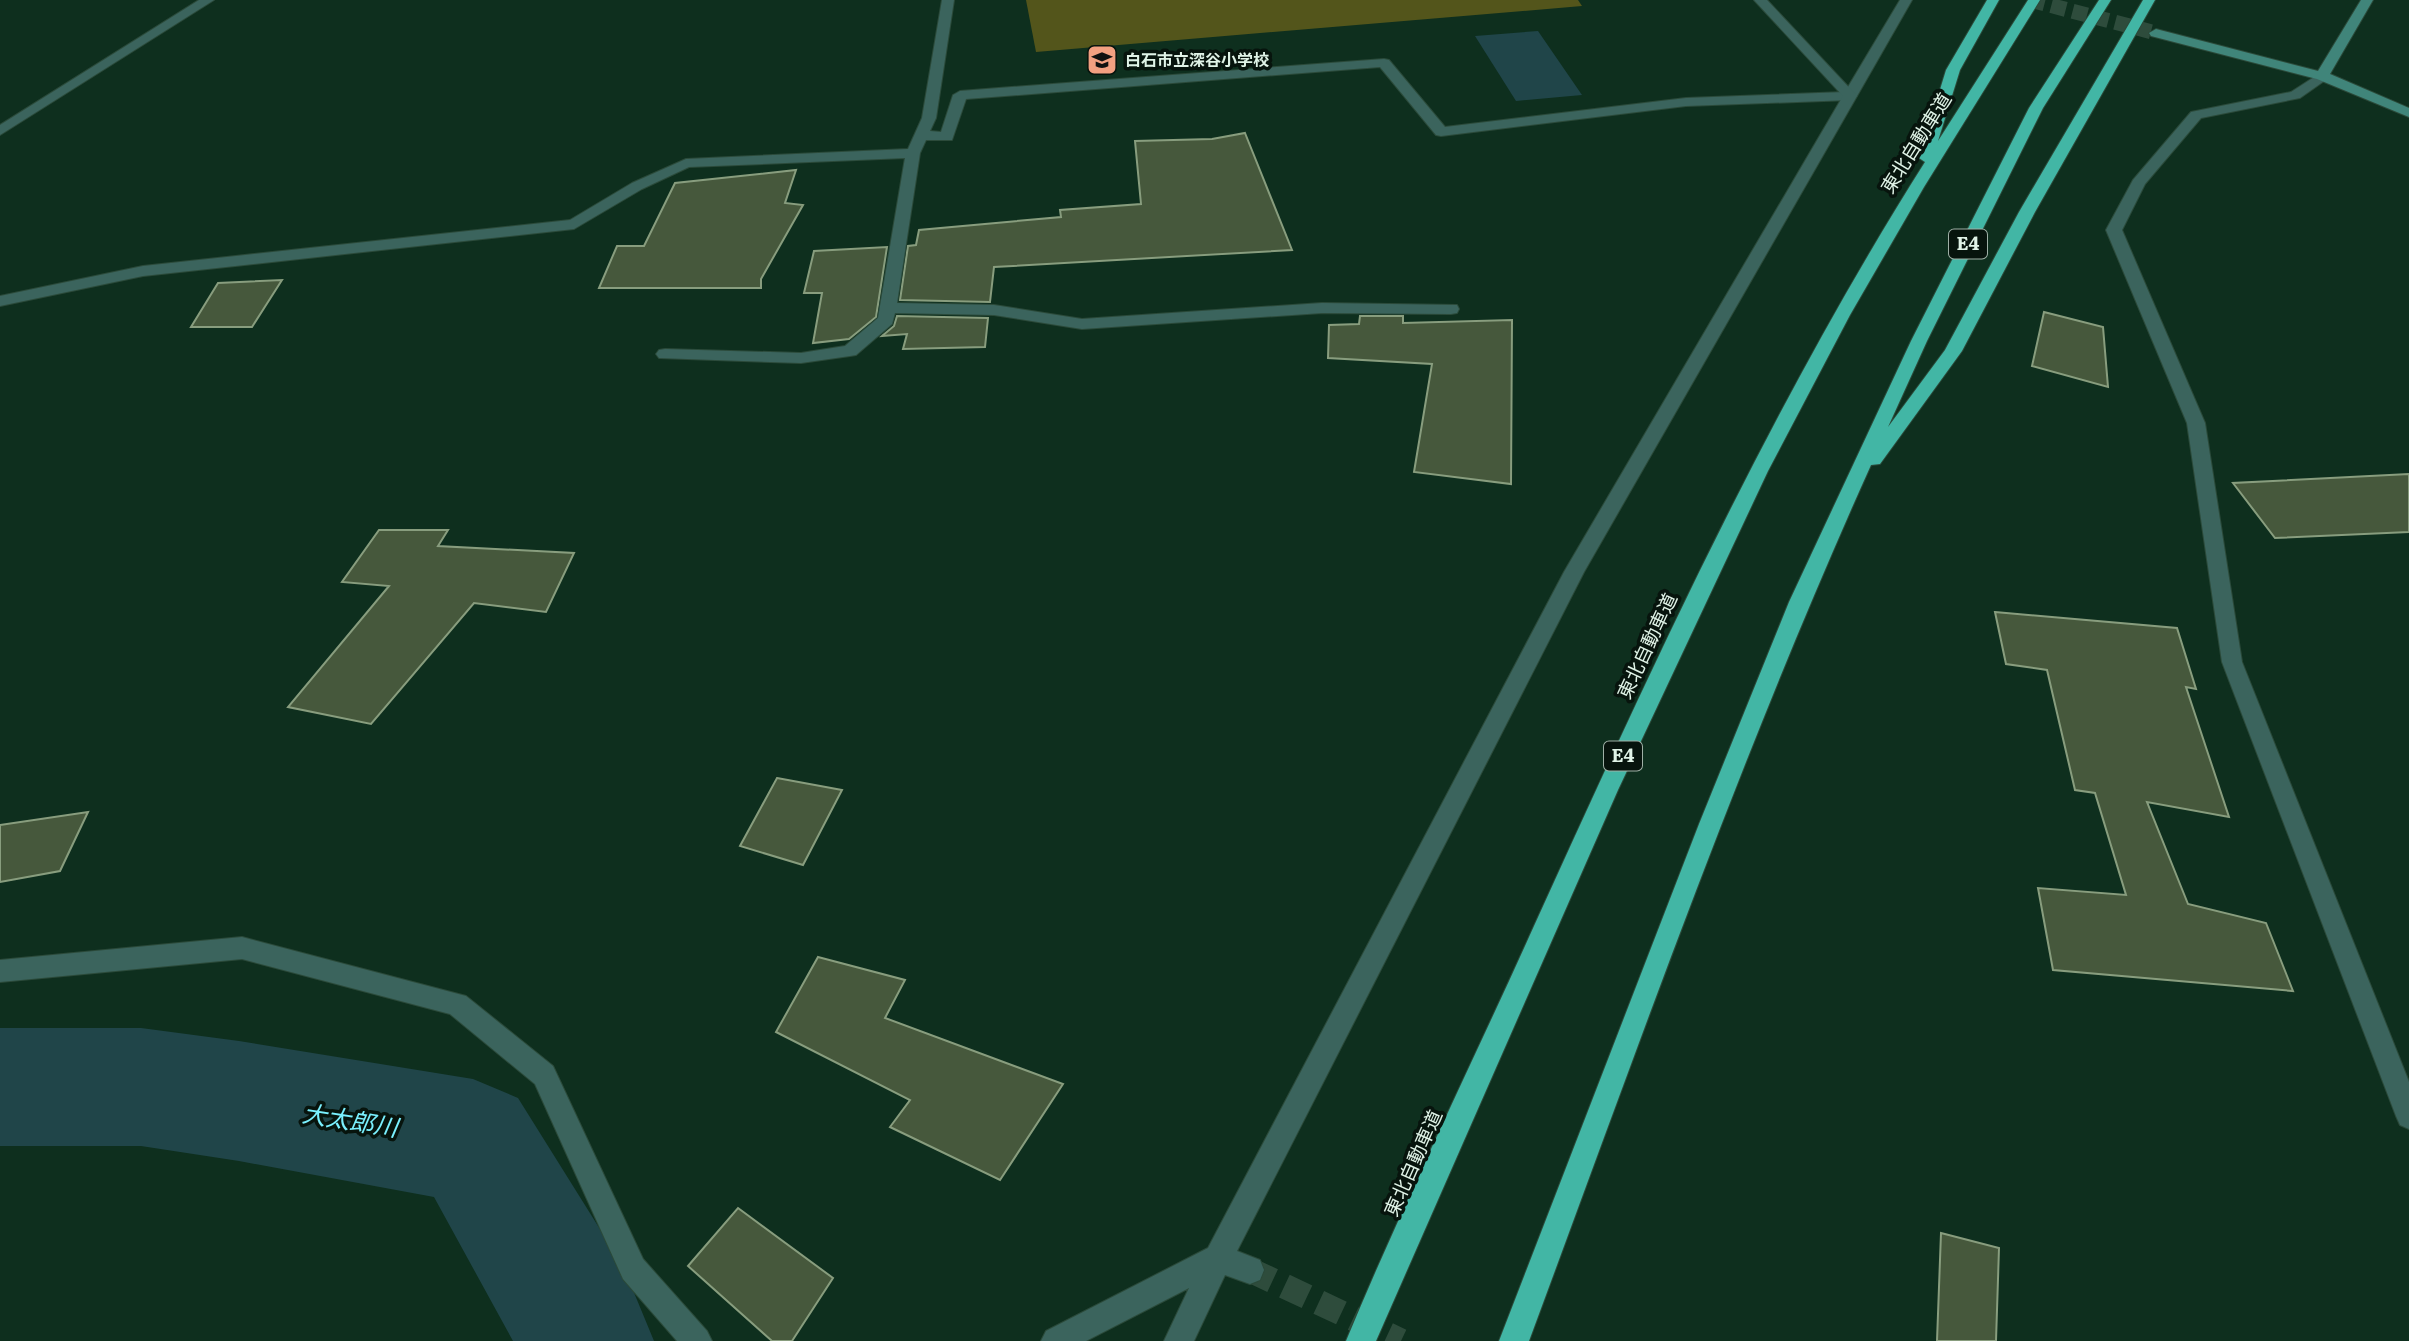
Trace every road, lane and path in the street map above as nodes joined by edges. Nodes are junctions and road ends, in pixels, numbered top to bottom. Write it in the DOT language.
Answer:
graph roads {
  1 [pos="208,0"];
  2 [pos="948,0"];
  3 [pos="1760,0"];
  4 [pos="1906,0"];
  5 [pos="1993,0"];
  6 [pos="2034,0"];
  7 [pos="2105,0"];
  8 [pos="2149,0"];
  9 [pos="2367,0"];
  10 [pos="2156,33"];
  11 [pos="2322,76"];
  12 [pos="1850,96"];
  13 [pos="2409,113"];
  14 [pos="0,131"];
  15 [pos="922,135"];
  16 [pos="914,153"];
  17 [pos="1917,187"];
  18 [pos="0,301"];
  19 [pos="888,308"];
  20 [pos="1451,309"];
  21 [pos="665,354"];
  22 [pos="1848,497"];
  23 [pos="0,971"];
  24 [pos="2409,1116"];
  25 [pos="1219,1258"];
  26 [pos="1250,1270"];
  27 [pos="697,1341"];
  28 [pos="1056,1341"];
  29 [pos="1179,1341"];
  30 [pos="1361,1341"];
  31 [pos="1514,1341"];
  1 -- 14 [label="street"];
  2 -- 15 [label="street"];
  3 -- 12 [label="street"];
  4 -- 12 [label="street"];
  5 -- 17 [label="highway"];
  6 -- 17 [label="highway, 東北自動車道 / E4"];
  7 -- 22 [label="highway, E4"];
  8 -- 22 [label="highway"];
  9 -- 11 [label="street"];
  10 -- 11 [label="street"];
  11 -- 13 [label="street"];
  11 -- 24 [label="street"];
  12 -- 15 [label="street"];
  12 -- 25 [label="street"];
  15 -- 16 [label="street"];
  16 -- 18 [label="street"];
  16 -- 19 [label="street"];
  17 -- 30 [label="highway, 東北自動車道 / E4"];
  19 -- 20 [label="street"];
  19 -- 21 [label="street"];
  22 -- 31 [label="highway, E4"];
  23 -- 27 [label="street"];
  25 -- 26 [label="street"];
  25 -- 28 [label="street"];
  25 -- 29 [label="street"];
}
